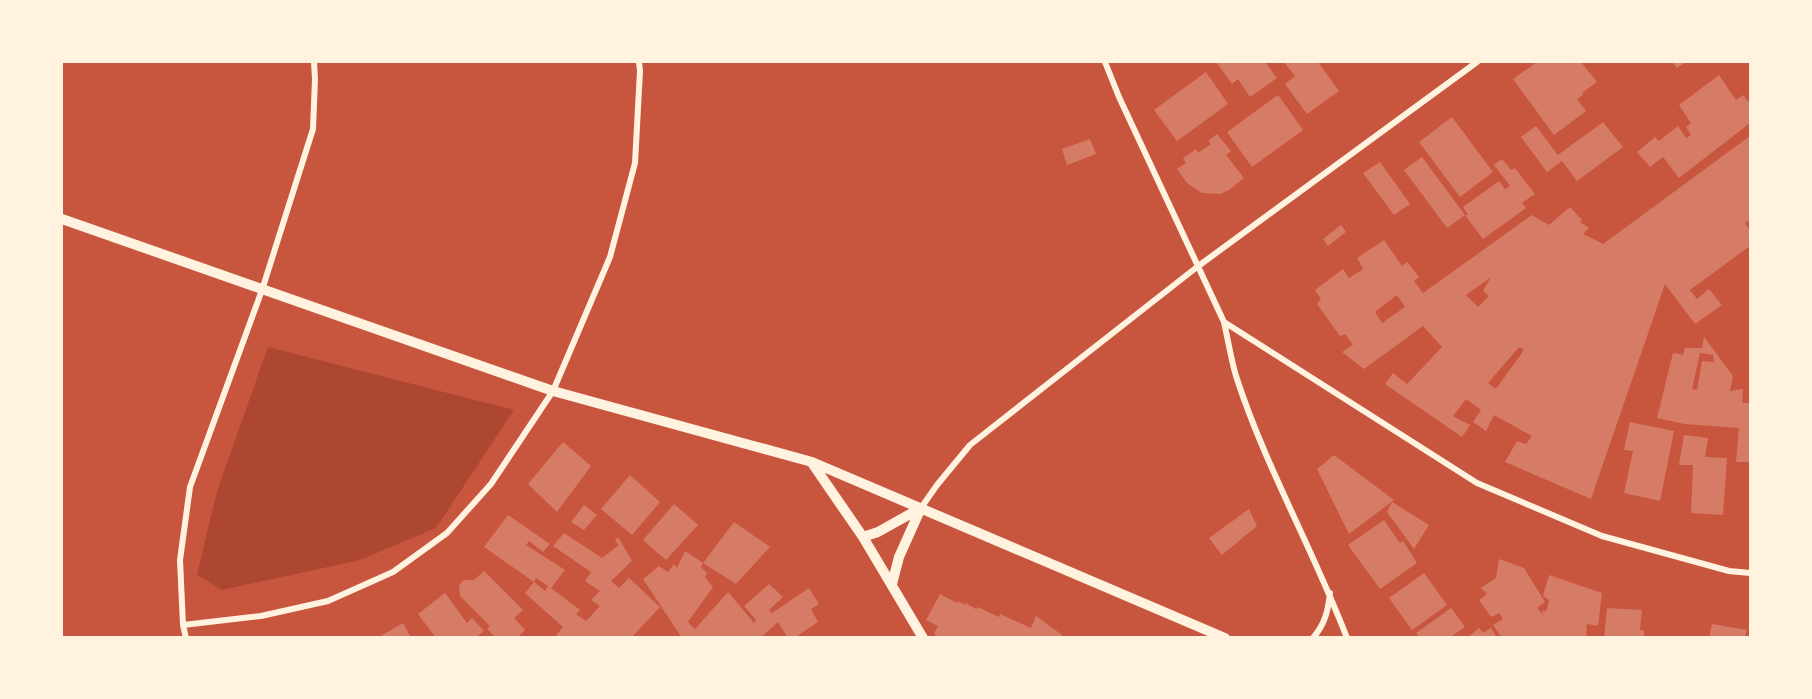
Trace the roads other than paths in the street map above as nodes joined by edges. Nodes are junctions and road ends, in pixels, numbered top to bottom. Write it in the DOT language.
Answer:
graph roads {
  1 [pos="314,62"];
  2 [pos="639,62"];
  3 [pos="1105,62"];
  4 [pos="1477,62"];
  5 [pos="62,219"];
  6 [pos="1197,267"];
  7 [pos="262,290"];
  8 [pos="1224,322"];
  9 [pos="553,391"];
  10 [pos="812,462"];
  11 [pos="921,508"];
  12 [pos="863,537"];
  13 [pos="1750,573"];
  14 [pos="892,584"];
  15 [pos="1330,593"];
  16 [pos="183,625"];
  17 [pos="186,638"];
  18 [pos="923,638"];
  19 [pos="1225,638"];
  20 [pos="1313,638"];
  21 [pos="1347,638"];
  1 -- 7 [label="street"];
  2 -- 9 [label="street"];
  3 -- 6 [label="street"];
  4 -- 6 [label="street"];
  5 -- 7 [label="street"];
  6 -- 8 [label="street"];
  6 -- 11 [label="street"];
  7 -- 9 [label="street"];
  7 -- 16 [label="street"];
  8 -- 13 [label="street"];
  8 -- 15 [label="street"];
  9 -- 10 [label="street"];
  9 -- 16 [label="street"];
  10 -- 11 [label="street"];
  10 -- 12 [label="street"];
  11 -- 12 [label="street"];
  11 -- 14 [label="street"];
  11 -- 19 [label="street"];
  12 -- 14 [label="street"];
  14 -- 18 [label="street"];
  15 -- 20 [label="street"];
  15 -- 21 [label="street"];
  16 -- 17 [label="street"];
}
